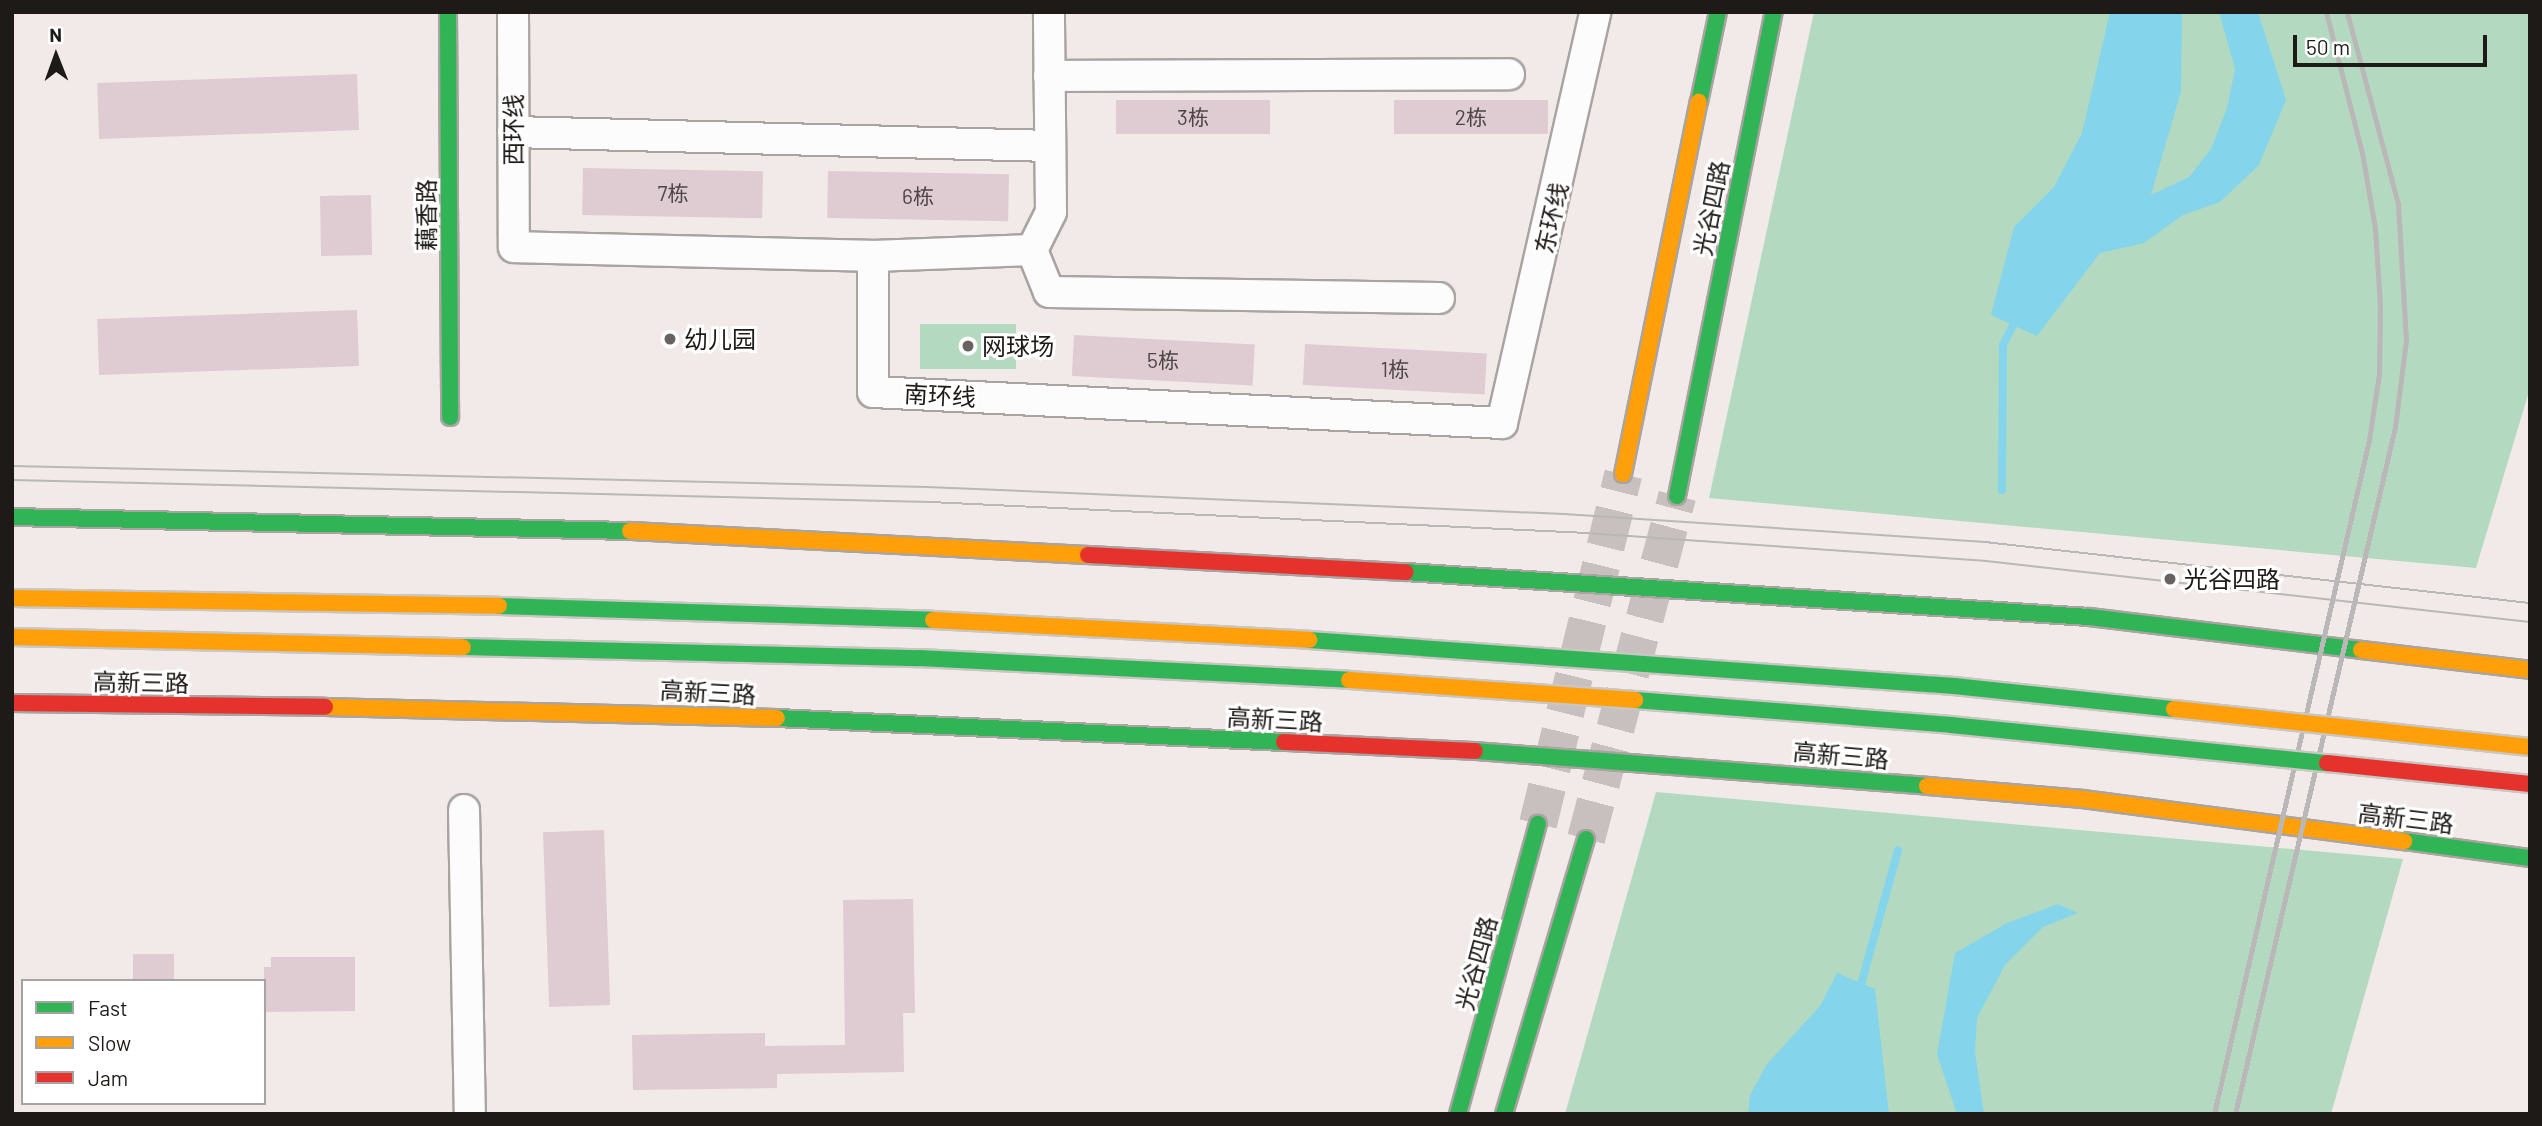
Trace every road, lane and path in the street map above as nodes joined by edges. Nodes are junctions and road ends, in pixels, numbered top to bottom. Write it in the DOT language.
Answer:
graph roads {
  1 [pos="448,12"];
  2 [pos="513,12"];
  3 [pos="1049,12"];
  4 [pos="1595,12"];
  5 [pos="1718,12"];
  6 [pos="1774,12"];
  7 [pos="1509,74"];
  8 [pos="1049,76"];
  9 [pos="513,132"];
  10 [pos="1050,146"];
  11 [pos="1032,250"];
  12 [pos="873,256"];
  13 [pos="1439,298"];
  14 [pos="450,417"];
  15 [pos="1502,423"];
  16 [pos="1623,474"];
  17 [pos="1677,496"];
  18 [pos="12,517"];
  19 [pos="12,598"];
  20 [pos="12,637"];
  21 [pos="2530,670"];
  22 [pos="12,703"];
  23 [pos="2530,747"];
  24 [pos="2530,785"];
  25 [pos="464,810"];
  26 [pos="1538,824"];
  27 [pos="1586,839"];
  28 [pos="2530,858"];
  29 [pos="470,1114"];
  30 [pos="1458,1114"];
  31 [pos="1504,1114"];
  1 -- 14 [label="main road, 藕香路"];
  2 -- 9 [label="street, 西环线"];
  3 -- 8 [label="street"];
  4 -- 15 [label="street, 东环线"];
  5 -- 16 [label="main road, 光谷四路"];
  6 -- 17 [label="main road, 光谷四路"];
  7 -- 8 [label="street"];
  8 -- 10 [label="street"];
  9 -- 10 [label="street"];
  9 -- 12 [label="street, 西环线"];
  10 -- 11 [label="street"];
  11 -- 12 [label="street"];
  11 -- 13 [label="street"];
  12 -- 15 [label="street, 南环线"];
  18 -- 21 [label="main road"];
  19 -- 23 [label="main road, bridge"];
  20 -- 24 [label="main road, 高新三路, bridge"];
  22 -- 28 [label="main road, 高新三路"];
  25 -- 29 [label="street"];
  26 -- 30 [label="main road, 光谷四路"];
  27 -- 31 [label="main road"];
}
